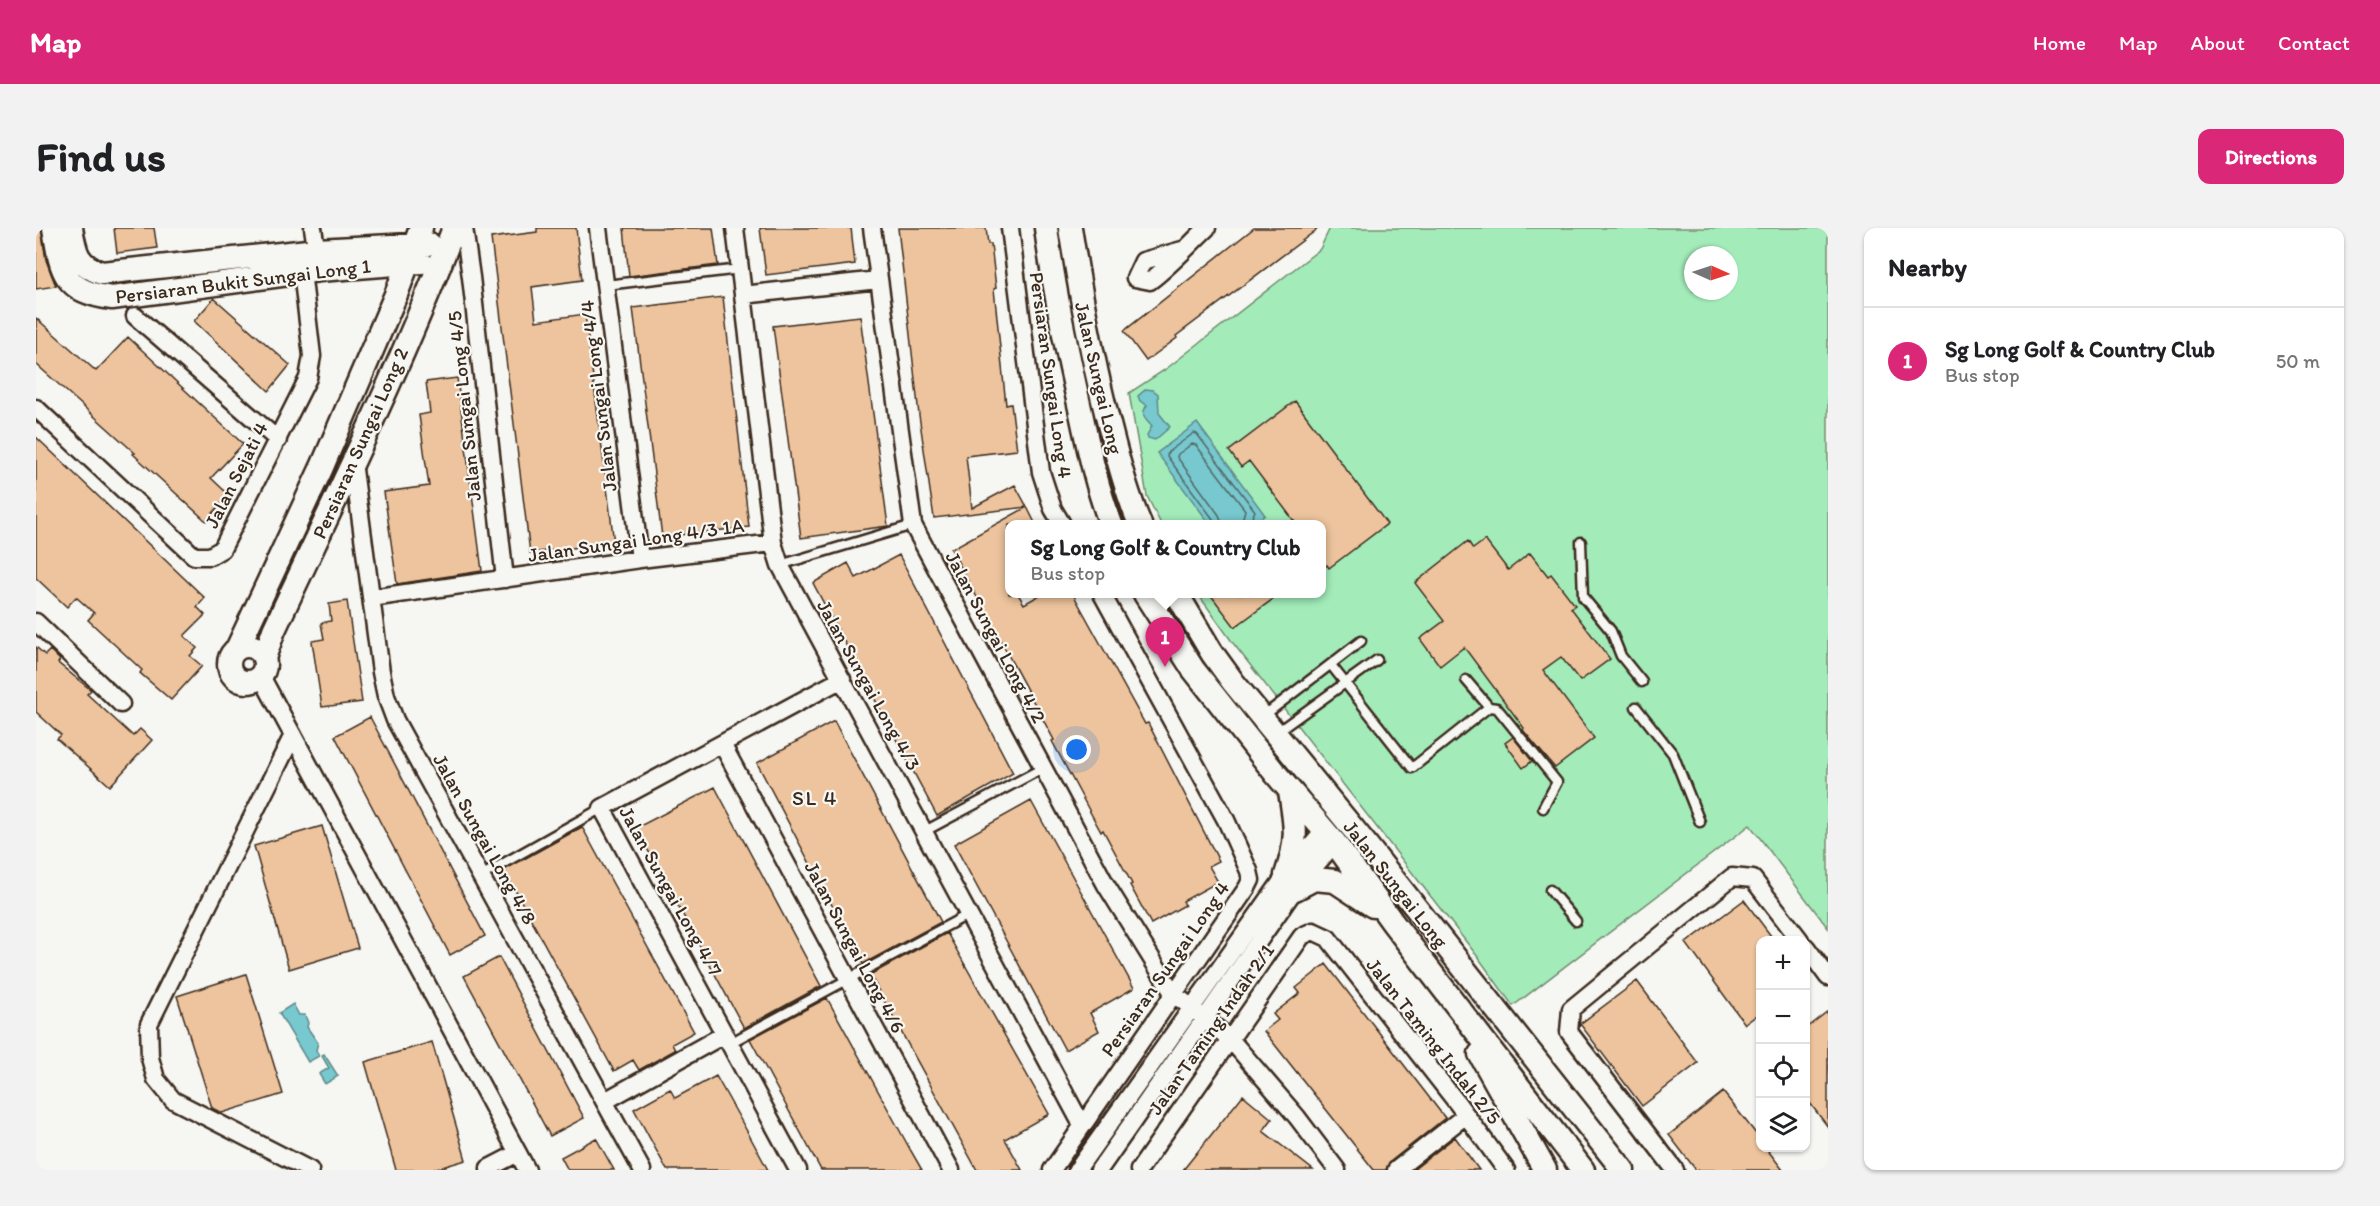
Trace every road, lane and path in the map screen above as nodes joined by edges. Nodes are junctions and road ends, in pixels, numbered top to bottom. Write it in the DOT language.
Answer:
graph roads {
  1 [pos="54,228"];
  2 [pos="70,228"];
  3 [pos="598,228"];
  4 [pos="735,228"];
  5 [pos="872,228"];
  6 [pos="1010,228"];
  7 [pos="1046,228"];
  8 [pos="1070,228"];
  9 [pos="1207,228"];
  10 [pos="452,241"];
  11 [pos="415,244"];
  12 [pos="1182,250"];
  13 [pos="310,254"];
  14 [pos="377,264"];
  15 [pos="740,268"];
  16 [pos="878,280"];
  17 [pos="606,285"];
  18 [pos="397,292"];
  19 [pos="743,296"];
  20 [pos="135,316"];
  21 [pos="36,408"];
  22 [pos="278,440"];
  23 [pos="322,467"];
  24 [pos="348,472"];
  25 [pos="1060,520"];
  26 [pos="1109,520"];
  27 [pos="1138,520"];
  28 [pos="913,525"];
  29 [pos="1581,542"];
  30 [pos="773,543"];
  31 [pos="640,559"];
  32 [pos="780,565"];
  33 [pos="506,579"];
  34 [pos="370,598"];
  35 [pos="1103,598"];
  36 [pos="1148,598"];
  37 [pos="1179,598"];
  38 [pos="36,622"];
  39 [pos="1361,641"];
  40 [pos="238,647"];
  41 [pos="1377,660"];
  42 [pos="1331,665"];
  43 [pos="262,667"];
  44 [pos="842,679"];
  45 [pos="1466,680"];
  46 [pos="1642,682"];
  47 [pos="1346,683"];
  48 [pos="122,704"];
  49 [pos="1489,707"];
  50 [pos="1636,707"];
  51 [pos="1235,721"];
  52 [pos="1265,728"];
  53 [pos="292,735"];
  54 [pos="722,744"];
  55 [pos="1263,757"];
  56 [pos="1043,768"];
  57 [pos="1289,788"];
  58 [pos="602,808"];
  59 [pos="1542,808"];
  60 [pos="1700,822"];
  61 [pos="1334,828"];
  62 [pos="925,831"];
  63 [pos="481,876"];
  64 [pos="1290,882"];
  65 [pos="1550,890"];
  66 [pos="969,914"];
  67 [pos="1576,921"];
  68 [pos="1393,922"];
  69 [pos="1797,936"];
  70 [pos="1329,938"];
  71 [pos="1810,952"];
  72 [pos="1828,977"];
  73 [pos="848,980"];
  74 [pos="1439,982"];
  75 [pos="1173,993"];
  76 [pos="1191,1007"];
  77 [pos="1206,1018"];
  78 [pos="727,1038"];
  79 [pos="1230,1038"];
  80 [pos="605,1101"];
  81 [pos="1466,1115"];
  82 [pos="1082,1125"];
  83 [pos="518,1154"];
  84 [pos="309,1170"];
  85 [pos="489,1170"];
  86 [pos="527,1170"];
  87 [pos="642,1170"];
  88 [pos="798,1170"];
  89 [pos="951,1170"];
  90 [pos="1052,1170"];
  91 [pos="1077,1170"];
  92 [pos="1098,1170"];
  93 [pos="1139,1170"];
  94 [pos="1337,1170"];
  95 [pos="1396,1170"];
  96 [pos="1506,1170"];
  97 [pos="1545,1170"];
  98 [pos="1583,1170"];
  99 [pos="1623,1170"];
  100 [pos="1675,1170"];
  1 -- 13 [label="street, Persiaran Bukit Sungai Long 1"];
  2 -- 13 [label="street, Persiaran Bukit Sungai Long 1"];
  3 -- 17 [label="street, Jalan Sungai Long 4/4"];
  4 -- 15 [label="street, Jalan Sungai Long 4/3"];
  5 -- 16 [label="street, Jalan Sungai Long 4/2"];
  6 -- 25 [label="street, Persiaran Sungai Long 4"];
  7 -- 26 [label="street, Jalan Sungai Long"];
  8 -- 27 [label="street, Jalan Sungai Long"];
  9 -- 12 [label="street"];
  10 -- 11 [label="street, Persiaran Bukit Sungai Long 1"];
  10 -- 24 [label="street, Persiaran Sungai Long 2"];
  10 -- 33 [label="street, Jalan Sungai Long 4/5"];
  11 -- 13 [label="street, Persiaran Bukit Sungai Long 1"];
  11 -- 14 [label="street, Persiaran Bukit Sungai Long 1"];
  11 -- 18 [label="street, Persiaran Sungai Long 2"];
  13 -- 14 [label="street, Persiaran Bukit Sungai Long 1"];
  13 -- 22 [label="street, Jalan Sejati 4"];
  14 -- 18 [label="street"];
  15 -- 17 [label="lane"];
  15 -- 19 [label="street, Jalan Sungai Long 4/3"];
  16 -- 19 [label="street"];
  16 -- 28 [label="street, Jalan Sungai Long 4/2"];
  17 -- 31 [label="street, Jalan Sungai Long 4/4"];
  18 -- 23 [label="street, Persiaran Sungai Long 2"];
  19 -- 30 [label="street, Jalan Sungai Long 4/3"];
  20 -- 22 [label="street"];
  21 -- 22 [label="street, Jalan Sejati 4"];
  23 -- 24 [label="street"];
  23 -- 40 [label="street, Persiaran Sungai Long 2"];
  24 -- 34 [label="street, Jalan Sungai Long 4/8"];
  24 -- 43 [label="street, Persiaran Sungai Long 2"];
  28 -- 32 [label="lane"];
  28 -- 56 [label="street, Jalan Sungai Long 4/2"];
  29 -- 46 [label="lane"];
  30 -- 31 [label="street, Jalan Sungai Long 4/3 1A"];
  30 -- 32 [label="street, Jalan Sungai Long 4/3"];
  31 -- 33 [label="street, Jalan Sungai Long 4/3 1A"];
  32 -- 44 [label="street, Jalan Sungai Long 4/3"];
  33 -- 34 [label="street, Jalan Sungai Long 4/3 1A"];
  34 -- 63 [label="street, Jalan Sungai Long 4/8"];
  35 -- 75 [label="street, Persiaran Sungai Long 4"];
  36 -- 51 [label="street, Jalan Sungai Long"];
  37 -- 52 [label="street, Jalan Sungai Long"];
  38 -- 48 [label="street"];
  39 -- 42 [label="lane"];
  40 -- 43 [label="street"];
  40 -- 43 [label="street"];
  41 -- 47 [label="lane"];
  42 -- 47 [label="lane"];
  42 -- 52 [label="lane"];
  43 -- 53 [label="street"];
  44 -- 54 [label="street, Jalan Sungai Long 4/7"];
  44 -- 62 [label="street, Jalan Sungai Long 4/3"];
  45 -- 49 [label="lane"];
  47 -- 49 [label="lane"];
  47 -- 52 [label="lane"];
  49 -- 59 [label="lane"];
  50 -- 60 [label="lane"];
  51 -- 52 [label="street"];
  51 -- 55 [label="street, Jalan Sungai Long"];
  52 -- 55 [label="street"];
  52 -- 61 [label="street, Jalan Sungai Long"];
  53 -- 83 [label="street"];
  53 -- 84 [label="street"];
  54 -- 58 [label="street, Jalan Sungai Long 4/7"];
  54 -- 73 [label="street, Jalan Sungai Long 4/6"];
  55 -- 57 [label="street, Jalan Sungai Long"];
  56 -- 62 [label="lane"];
  56 -- 75 [label="street, Jalan Sungai Long 4/2"];
  57 -- 61 [label="street, Jalan Sungai Long"];
  57 -- 64 [label="street"];
  58 -- 63 [label="lane"];
  58 -- 78 [label="street, Jalan Sungai Long 4/7"];
  61 -- 64 [label="street"];
  61 -- 68 [label="street, Jalan Sungai Long"];
  61 -- 99 [label="street, Jalan Sungai Long"];
  62 -- 66 [label="street, Jalan Sungai Long 4/3"];
  63 -- 80 [label="street, Jalan Sungai Long 4/8"];
  64 -- 68 [label="street"];
  64 -- 76 [label="street"];
  64 -- 77 [label="street"];
  65 -- 67 [label="lane"];
  66 -- 73 [label="lane"];
  66 -- 82 [label="street, Jalan Sungai Long 4/3"];
  68 -- 74 [label="street, Jalan Sungai Long"];
  69 -- 100 [label="street"];
  70 -- 79 [label="street, Jalan Taming Indah 2/1"];
  70 -- 81 [label="street, Jalan Taming Indah 2/5"];
  71 -- 72 [label="street"];
  73 -- 78 [label="lane"];
  73 -- 89 [label="street, Jalan Sungai Long 4/6"];
  74 -- 97 [label="street"];
  74 -- 98 [label="street, Jalan Sungai Long"];
  75 -- 76 [label="street, Jalan Sungai Long 4/2"];
  75 -- 82 [label="street, Persiaran Sungai Long 4"];
  76 -- 77 [label="street, Jalan Sungai Long 4/2"];
  76 -- 91 [label="street"];
  77 -- 79 [label="street, Jalan Sungai Long 4/2"];
  77 -- 92 [label="street"];
  78 -- 80 [label="street"];
  78 -- 88 [label="street, Jalan Sungai Long 4/7"];
  79 -- 93 [label="street, Jalan Taming Indah 2/1"];
  79 -- 94 [label="street, Jalan Sungai Long 4/2"];
  80 -- 87 [label="street, Jalan Sungai Long 4/8"];
  81 -- 95 [label="street"];
  81 -- 96 [label="street, Jalan Taming Indah 2/5"];
  82 -- 90 [label="street, Persiaran Sungai Long 4"];
  83 -- 85 [label="street"];
  83 -- 86 [label="street"];
}
